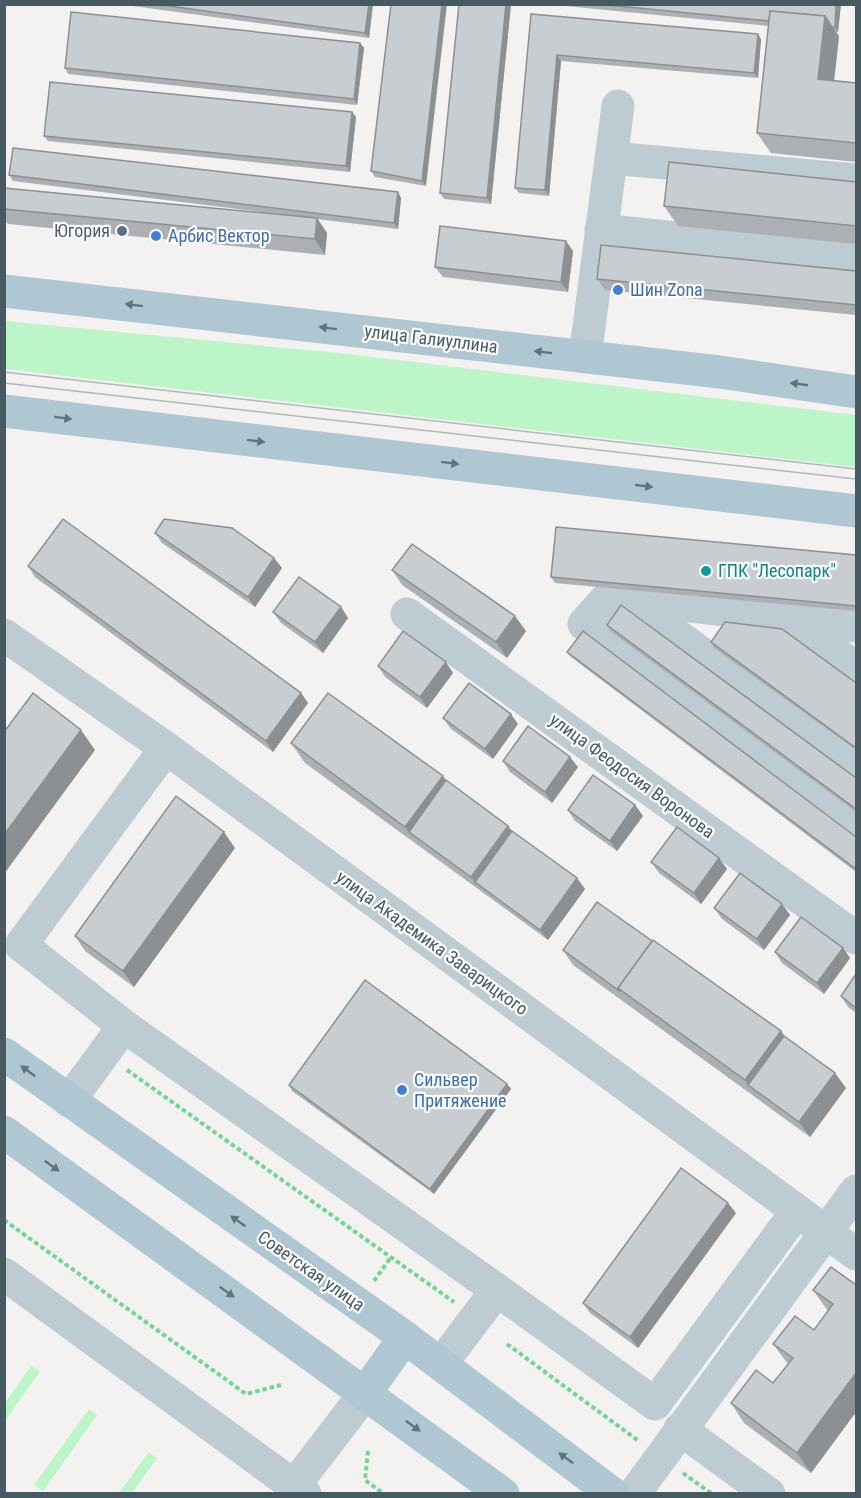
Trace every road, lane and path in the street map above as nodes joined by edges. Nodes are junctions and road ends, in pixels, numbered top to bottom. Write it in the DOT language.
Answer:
graph roads {
  1 [pos="618,106"];
  2 [pos="611,158"];
  3 [pos="856,180"];
  4 [pos="601,230"];
  5 [pos="856,257"];
  6 [pos="4,291"];
  7 [pos="585,357"];
  8 [pos="856,392"];
  9 [pos="4,411"];
  10 [pos="856,511"];
  11 [pos="629,600"];
  12 [pos="407,614"];
  13 [pos="788,618"];
  14 [pos="856,626"];
  15 [pos="4,635"];
  16 [pos="856,668"];
  17 [pos="166,748"];
  18 [pos="856,766"];
  19 [pos="856,824"];
  20 [pos="856,938"];
  21 [pos="124,1026"];
  22 [pos="4,1054"];
  23 [pos="127,1070"];
  24 [pos="69,1101"];
  25 [pos="4,1132"];
  26 [pos="856,1191"];
  27 [pos="797,1211"];
  28 [pos="4,1220"];
  29 [pos="826,1232"];
  30 [pos="856,1254"];
  31 [pos="391,1257"];
  32 [pos="4,1274"];
  33 [pos="370,1286"];
  34 [pos="497,1290"];
  35 [pos="458,1304"];
  36 [pos="405,1337"];
  37 [pos="507,1344"];
  38 [pos="441,1364"];
  39 [pos="281,1385"];
  40 [pos="366,1392"];
  41 [pos="680,1429"];
  42 [pos="368,1450"];
  43 [pos="660,1456"];
  44 [pos="300,1490"];
  45 [pos="384,1494"];
  46 [pos="503,1494"];
  47 [pos="613,1494"];
  48 [pos="634,1494"];
  49 [pos="712,1494"];
  50 [pos="769,1494"];
  1 -- 2 [label="street"];
  2 -- 3 [label="street"];
  2 -- 4 [label="street"];
  4 -- 5 [label="street"];
  4 -- 7 [label="street"];
  7 -- 6 [label="main road, улица Галиуллина, one-way"];
  8 -- 7 [label="main road, улица Галиуллина, one-way"];
  9 -- 10 [label="main road, one-way"];
  11 -- 13 [label="street"];
  11 -- 18 [label="street"];
  11 -- 19 [label="street"];
  12 -- 20 [label="street, улица Феодосия Воронова"];
  13 -- 14 [label="street"];
  13 -- 16 [label="street"];
  15 -- 17 [label="street, улица Академика Заварицкого"];
  17 -- 21 [label="street"];
  17 -- 27 [label="street, улица Академика Заварицкого"];
  21 -- 24 [label="street"];
  21 -- 34 [label="street"];
  24 -- 22 [label="main road, Советская улица, one-way"];
  23 -- 31 [label="path"];
  36 -- 24 [label="main road, Советская улица, one-way"];
  25 -- 40 [label="main road, one-way"];
  26 -- 29 [label="street"];
  27 -- 29 [label="street, улица Академика Заварицкого"];
  27 -- 34 [label="street"];
  28 -- 39 [label="path"];
  29 -- 30 [label="street, улица Академика Заварицкого"];
  29 -- 41 [label="street"];
  31 -- 33 [label="path"];
  31 -- 35 [label="path"];
  32 -- 44 [label="street"];
  34 -- 38 [label="street"];
  36 -- 38 [label="main road, Советская улица"];
  36 -- 40 [label="main road"];
  37 -- 43 [label="path"];
  47 -- 38 [label="main road, Советская улица, one-way"];
  40 -- 44 [label="street"];
  40 -- 46 [label="main road, one-way"];
  41 -- 43 [label="street"];
  41 -- 50 [label="street"];
  42 -- 45 [label="path"];
  43 -- 48 [label="street"];
  43 -- 49 [label="path"];
}
